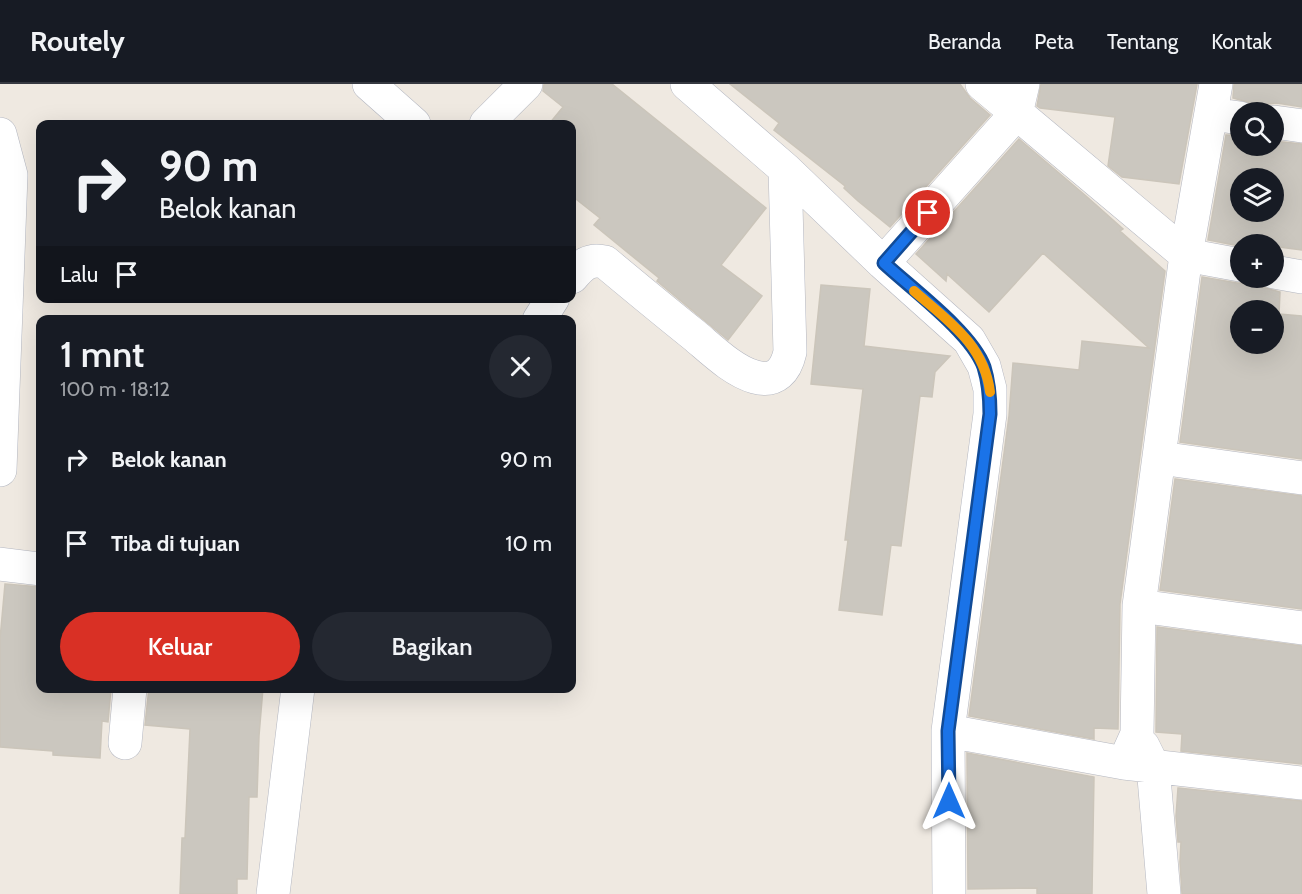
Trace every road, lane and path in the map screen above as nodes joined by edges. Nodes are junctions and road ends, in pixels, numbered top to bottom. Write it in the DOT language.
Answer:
graph roads {
  1 [pos="369,84"];
  2 [pos="526,84"];
  3 [pos="687,84"];
  4 [pos="982,84"];
  5 [pos="1019,99"];
  6 [pos="1222,105"];
  7 [pos="410,120"];
  8 [pos="490,120"];
  9 [pos="1284,123"];
  10 [pos="1302,126"];
  11 [pos="0,134"];
  12 [pos="785,169"];
  13 [pos="1186,255"];
  14 [pos="884,263"];
  15 [pos="1230,263"];
  16 [pos="576,273"];
  17 [pos="1284,274"];
  18 [pos="1302,277"];
  19 [pos="1160,458"];
  20 [pos="0,470"];
  21 [pos="1302,478"];
  22 [pos="0,564"];
  23 [pos="36,568"];
  24 [pos="1139,606"];
  25 [pos="1302,628"];
  26 [pos="130,693"];
  27 [pos="297,693"];
  28 [pos="948,731"];
  29 [pos="125,743"];
  30 [pos="1138,754"];
  31 [pos="1302,783"];
  32 [pos="273,894"];
  33 [pos="949,894"];
  34 [pos="1164,894"];
  1 -- 7 [label="street"];
  2 -- 8 [label="street"];
  3 -- 12 [label="street"];
  4 -- 5 [label="street"];
  5 -- 13 [label="street"];
  5 -- 14 [label="street"];
  6 -- 13 [label="street"];
  9 -- 10 [label="street"];
  11 -- 20 [label="street"];
  12 -- 14 [label="street"];
  12 -- 16 [label="street"];
  13 -- 15 [label="street"];
  13 -- 19 [label="street"];
  14 -- 28 [label="street"];
  17 -- 18 [label="street"];
  19 -- 21 [label="street"];
  19 -- 24 [label="street"];
  22 -- 23 [label="street"];
  24 -- 25 [label="street"];
  24 -- 30 [label="street"];
  26 -- 29 [label="street"];
  27 -- 32 [label="street"];
  28 -- 30 [label="street"];
  28 -- 33 [label="street"];
  30 -- 31 [label="street"];
  30 -- 34 [label="street"];
}
